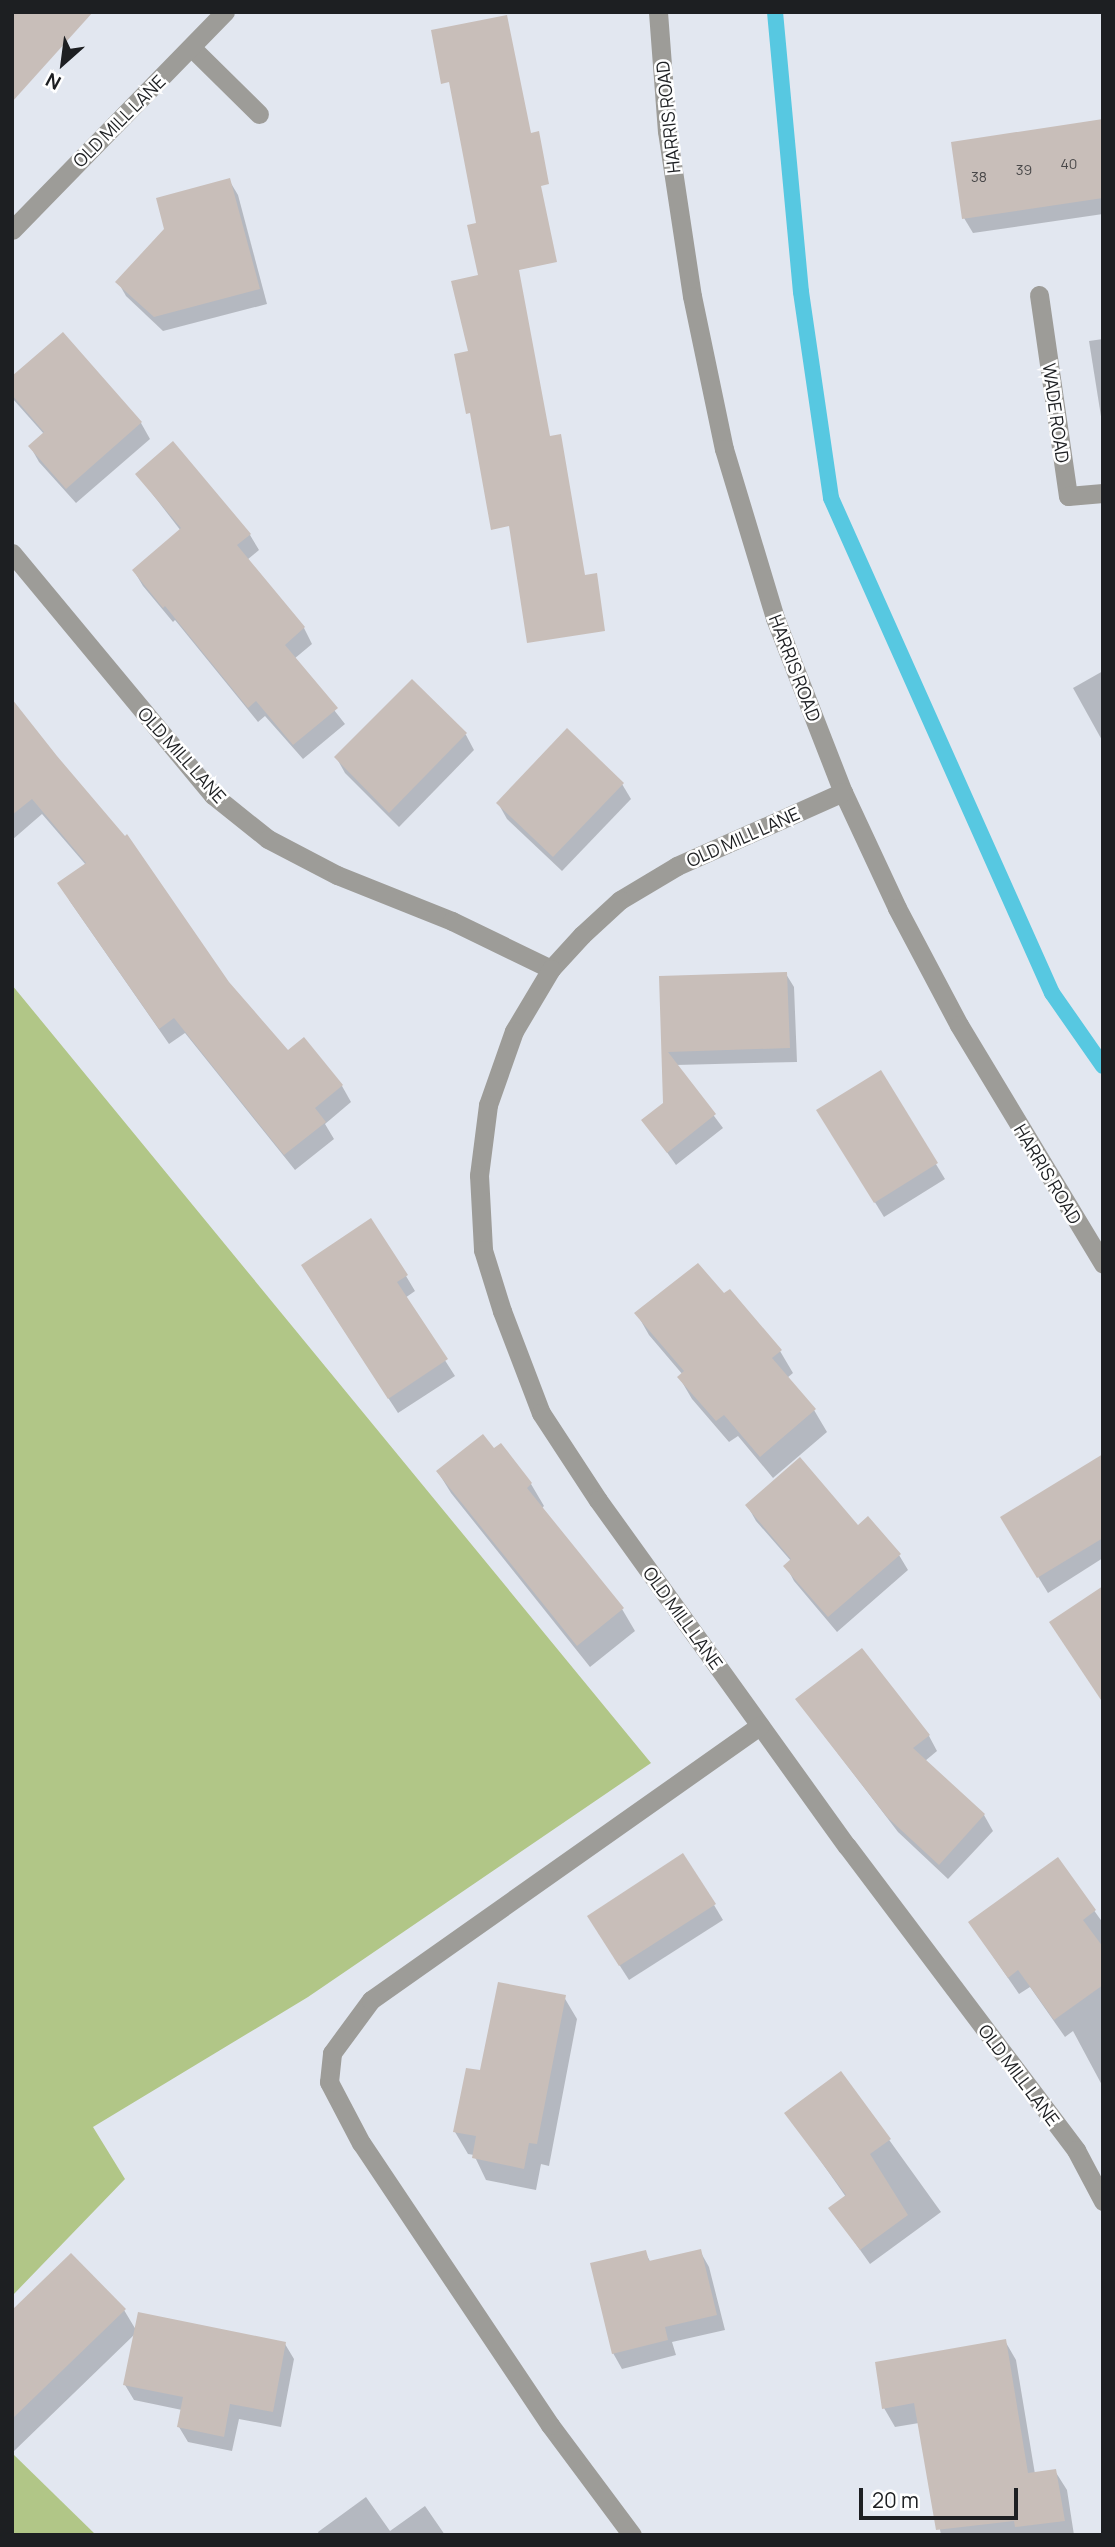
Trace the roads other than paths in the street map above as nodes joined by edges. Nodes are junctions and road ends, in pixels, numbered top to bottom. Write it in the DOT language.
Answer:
graph roads {
  1 [pos="225,12"];
  2 [pos="658,12"];
  3 [pos="192,48"];
  4 [pos="259,114"];
  5 [pos="12,230"];
  6 [pos="1039,295"];
  7 [pos="1103,493"];
  8 [pos="12,553"];
  9 [pos="843,792"];
  10 [pos="551,969"];
  11 [pos="1103,1264"];
  12 [pos="760,1726"];
  13 [pos="1103,2201"];
  14 [pos="632,2535"];
  1 -- 3 [label="street, OLD MILL LANE"];
  2 -- 9 [label="street, HARRIS ROAD"];
  3 -- 4 [label="street"];
  3 -- 5 [label="street, OLD MILL LANE"];
  6 -- 7 [label="street, WADE ROAD"];
  8 -- 10 [label="street, OLD MILL LANE"];
  9 -- 10 [label="street, OLD MILL LANE"];
  9 -- 11 [label="street, HARRIS ROAD"];
  10 -- 12 [label="street, OLD MILL LANE"];
  12 -- 13 [label="street, OLD MILL LANE"];
  12 -- 14 [label="street"];
}
